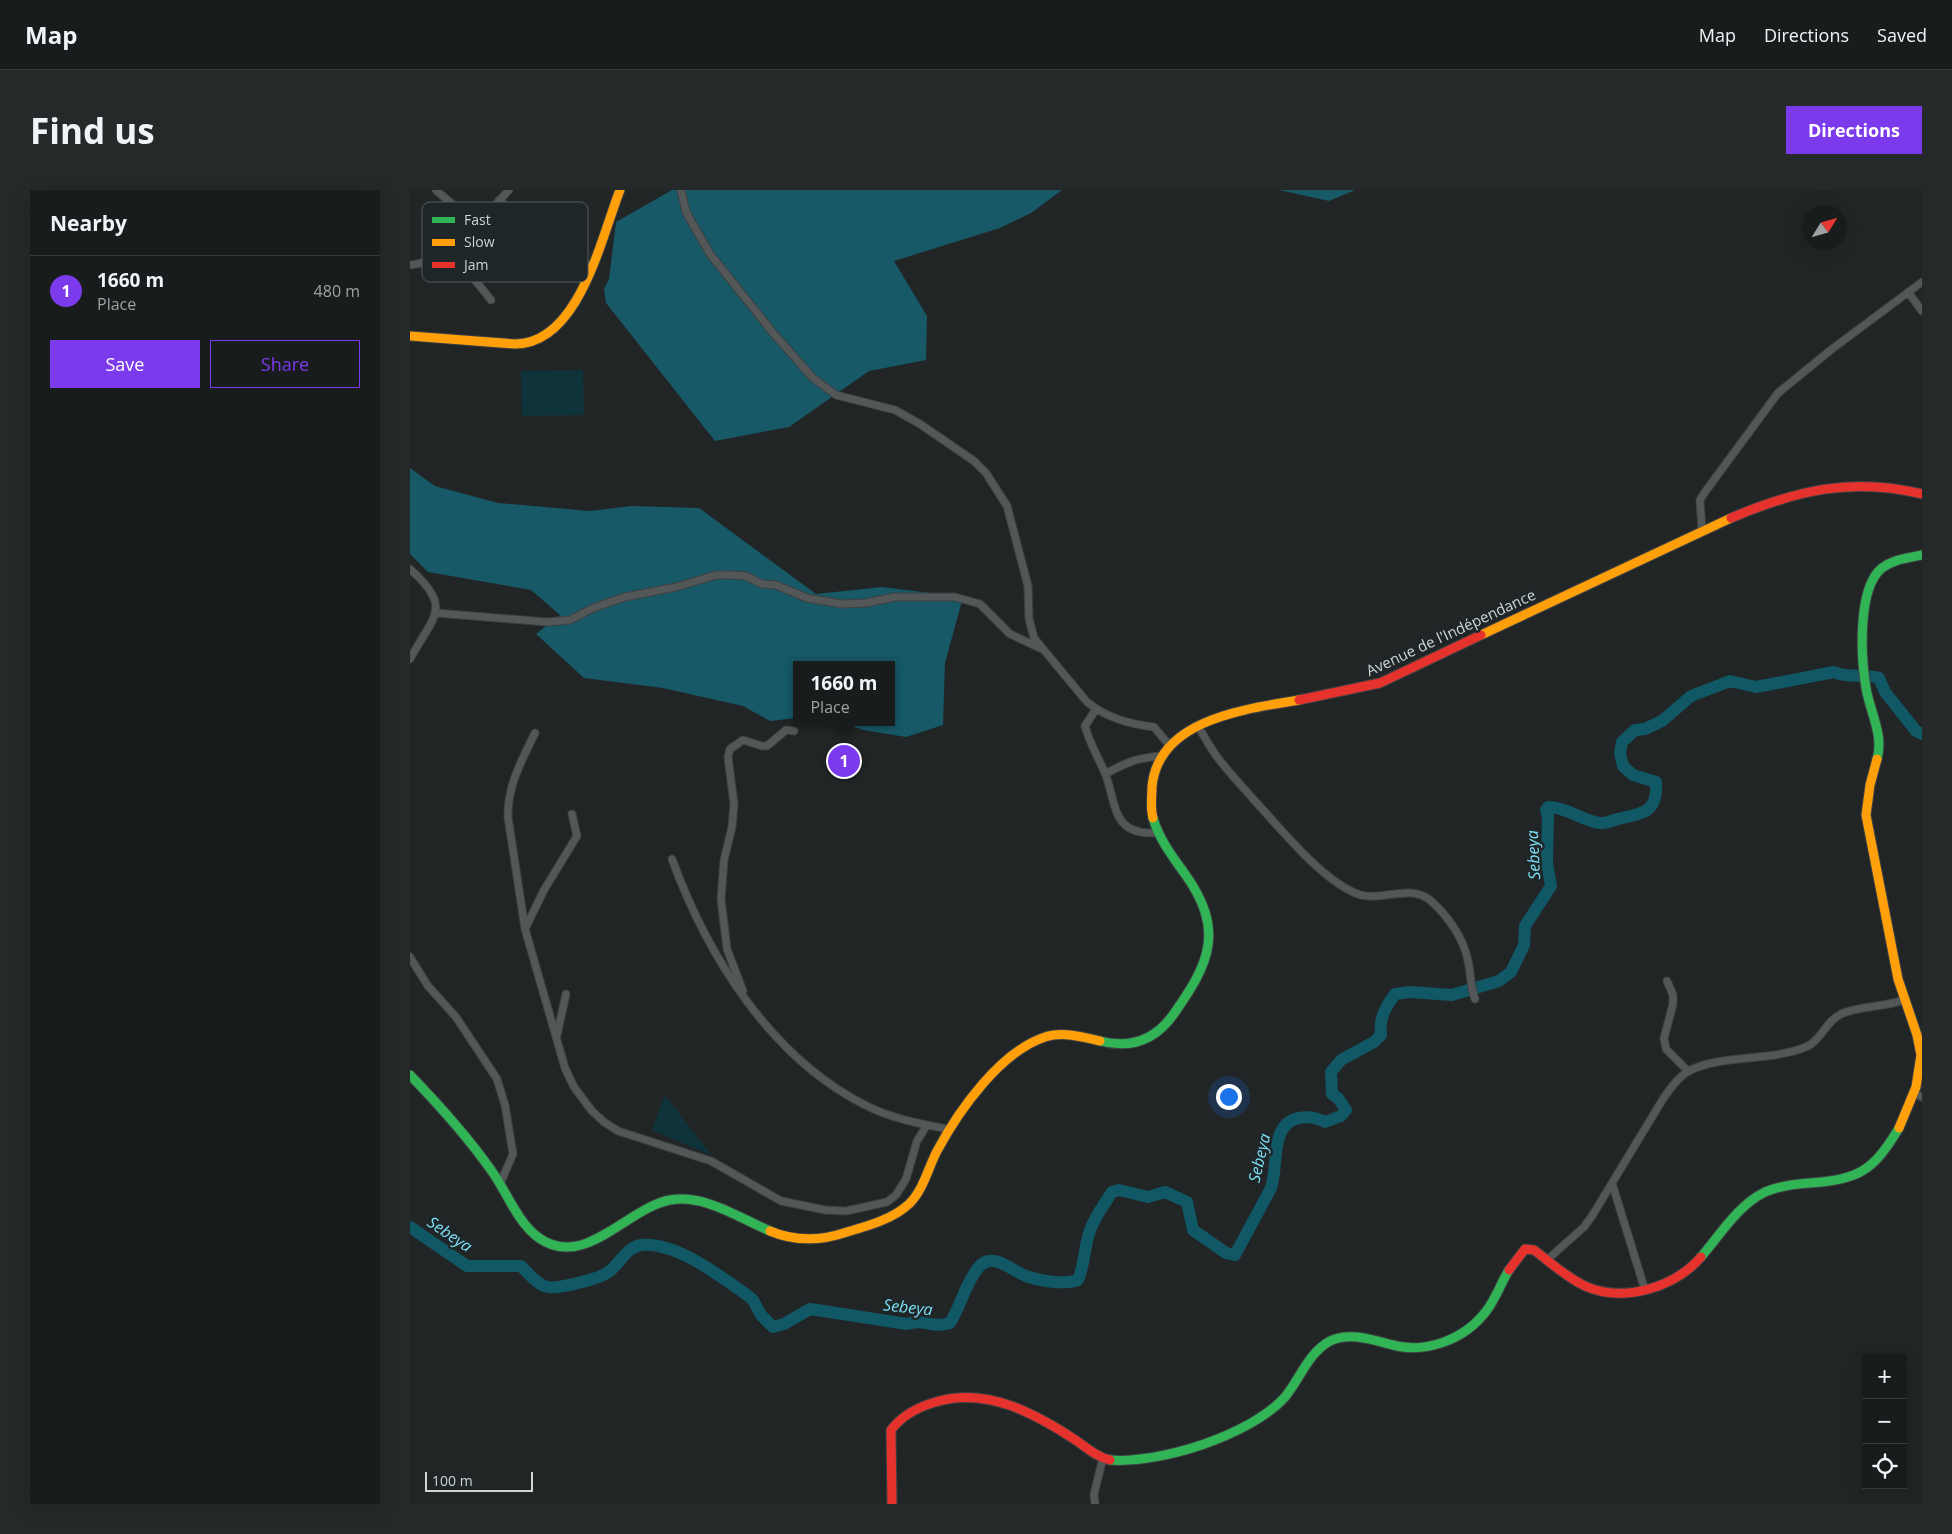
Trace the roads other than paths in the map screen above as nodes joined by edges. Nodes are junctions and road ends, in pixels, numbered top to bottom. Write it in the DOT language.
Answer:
graph roads {
  1 [pos="436,190"];
  2 [pos="509,190"];
  3 [pos="620,190"];
  4 [pos="681,190"];
  5 [pos="499,200"];
  6 [pos="450,202"];
  7 [pos="501,202"];
  8 [pos="588,265"];
  9 [pos="591,267"];
  10 [pos="588,273"];
  11 [pos="476,282"];
  12 [pos="583,282"];
  13 [pos="1922,282"];
  14 [pos="1908,292"];
  15 [pos="491,300"];
  16 [pos="1922,311"];
  17 [pos="410,336"];
  18 [pos="1922,494"];
  19 [pos="1702,530"];
  20 [pos="1922,554"];
  21 [pos="410,569"];
  22 [pos="436,613"];
  23 [pos="1043,649"];
  24 [pos="410,659"];
  25 [pos="1096,709"];
  26 [pos="1198,726"];
  27 [pos="794,730"];
  28 [pos="535,733"];
  29 [pos="1170,746"];
  30 [pos="1164,756"];
  31 [pos="1105,774"];
  32 [pos="572,814"];
  33 [pos="1156,833"];
  34 [pos="672,859"];
  35 [pos="525,929"];
  36 [pos="410,957"];
  37 [pos="1667,981"];
  38 [pos="1472,992"];
  39 [pos="566,994"];
  40 [pos="1904,1000"];
  41 [pos="749,1006"];
  42 [pos="557,1036"];
  43 [pos="1688,1071"];
  44 [pos="410,1075"];
  45 [pos="1919,1096"];
  46 [pos="927,1125"];
  47 [pos="948,1130"];
  48 [pos="1612,1183"];
  49 [pos="500,1184"];
  50 [pos="1548,1259"];
  51 [pos="1645,1290"];
  52 [pos="1103,1458"];
  53 [pos="892,1504"];
  54 [pos="1095,1504"];
  1 -- 6 [label="street"];
  2 -- 5 [label="street"];
  3 -- 9 [label="main road"];
  4 -- 23 [label="street"];
  5 -- 7 [label="street"];
  8 -- 9 [label="street"];
  9 -- 10 [label="main road"];
  11 -- 15 [label="street"];
  12 -- 17 [label="main road"];
  13 -- 14 [label="street"];
  14 -- 16 [label="street"];
  14 -- 19 [label="street"];
  18 -- 19 [label="main road, Avenue de l'Indépendance"];
  19 -- 26 [label="main road, Avenue de l'Indépendance"];
  20 -- 40 [label="main road"];
  21 -- 22 [label="street"];
  22 -- 23 [label="street"];
  22 -- 24 [label="street"];
  23 -- 25 [label="street"];
  25 -- 29 [label="street"];
  25 -- 31 [label="street"];
  26 -- 29 [label="main road, Avenue de l'Indépendance"];
  26 -- 38 [label="street"];
  27 -- 41 [label="street"];
  28 -- 35 [label="street"];
  29 -- 30 [label="main road, Avenue de l'Indépendance"];
  30 -- 31 [label="street"];
  30 -- 33 [label="main road, Avenue de l'Indépendance"];
  31 -- 33 [label="street"];
  32 -- 35 [label="street"];
  33 -- 47 [label="main road, Avenue de l'Indépendance"];
  34 -- 41 [label="street"];
  35 -- 42 [label="street"];
  36 -- 49 [label="street"];
  37 -- 43 [label="street"];
  39 -- 42 [label="street"];
  40 -- 43 [label="street"];
  40 -- 45 [label="main road"];
  41 -- 46 [label="street"];
  42 -- 46 [label="street"];
  43 -- 48 [label="street"];
  44 -- 49 [label="main road, Avenue de l'Indépendance"];
  45 -- 51 [label="main road"];
  46 -- 47 [label="street"];
  47 -- 49 [label="main road, Avenue de l'Indépendance"];
  48 -- 50 [label="street"];
  48 -- 51 [label="street"];
  50 -- 51 [label="main road"];
  50 -- 52 [label="main road"];
  52 -- 53 [label="main road"];
  52 -- 54 [label="street"];
}
